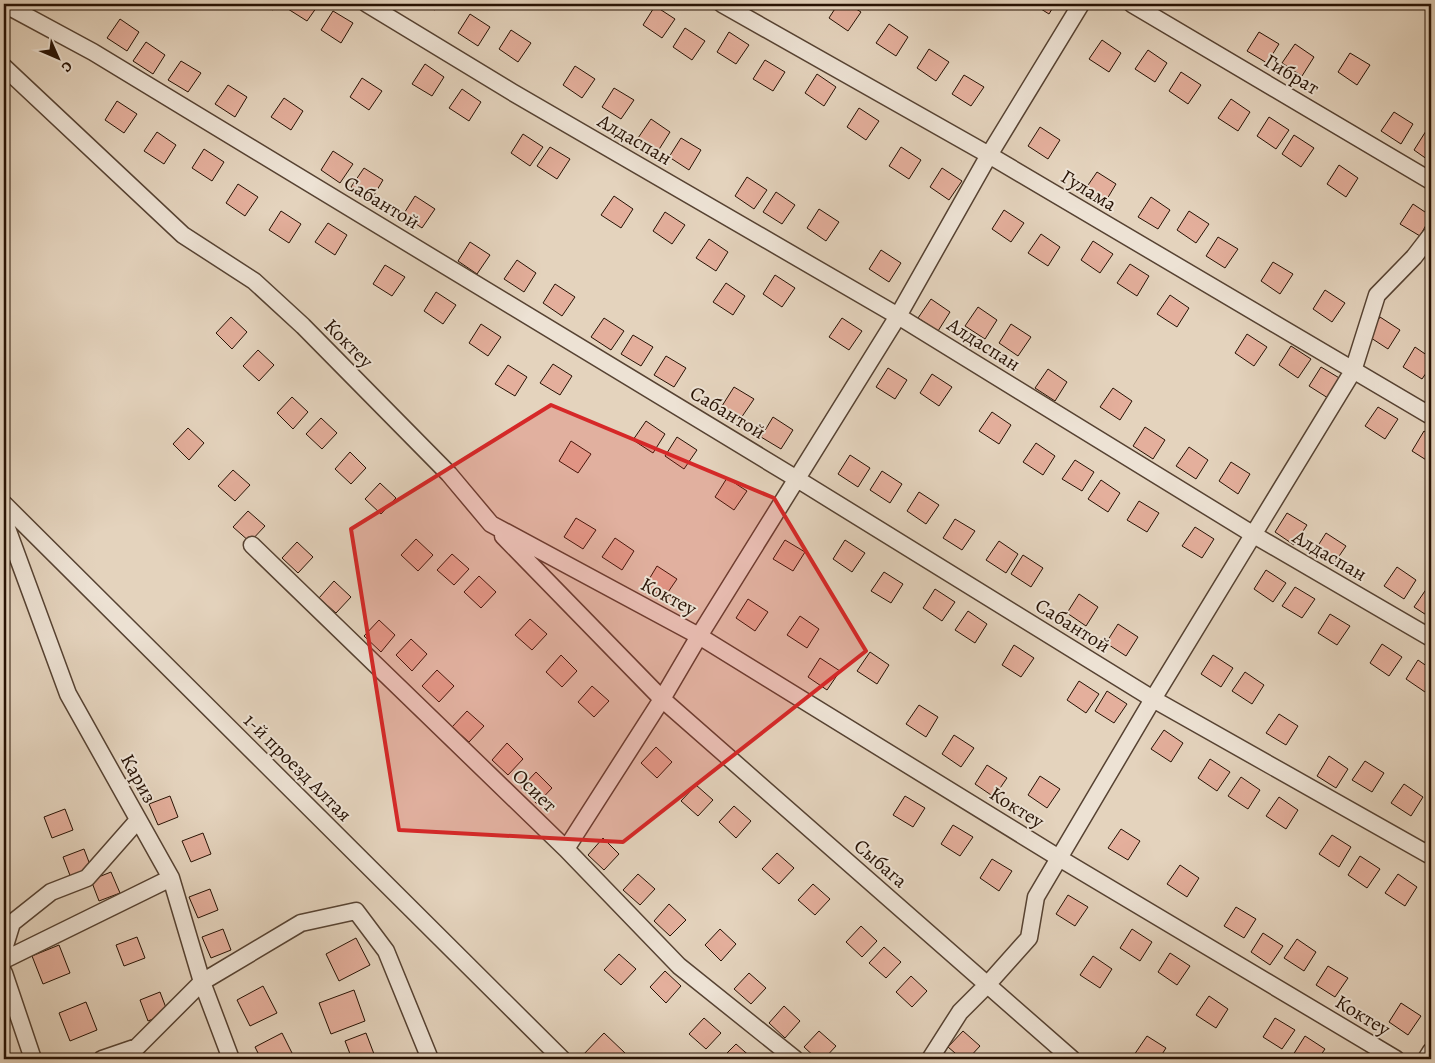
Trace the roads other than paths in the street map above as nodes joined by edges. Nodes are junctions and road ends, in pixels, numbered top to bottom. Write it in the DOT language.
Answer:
graph roads {
  1 [pos="4,4"];
  2 [pos="367,4"];
  3 [pos="722,4"];
  4 [pos="1081,4"];
  5 [pos="1132,4"];
  6 [pos="4,68"];
  7 [pos="988,155"];
  8 [pos="1431,181"];
  9 [pos="1431,235"];
  10 [pos="898,316"];
  11 [pos="1353,371"];
  12 [pos="1431,416"];
  13 [pos="797,479"];
  14 [pos="4,504"];
  15 [pos="4,520"];
  16 [pos="491,524"];
  17 [pos="1254,535"];
  18 [pos="252,545"];
  19 [pos="698,636"];
  20 [pos="1431,638"];
  21 [pos="662,699"];
  22 [pos="1153,699"];
  23 [pos="138,820"];
  24 [pos="566,849"];
  25 [pos="1431,856"];
  26 [pos="1059,858"];
  27 [pos="170,878"];
  28 [pos="4,949"];
  29 [pos="4,960"];
  30 [pos="4,973"];
  31 [pos="202,982"];
  32 [pos="987,984"];
  33 [pos="1431,1051"];
  34 [pos="33,1059"];
  35 [pos="102,1059"];
  36 [pos="231,1059"];
  37 [pos="430,1059"];
  38 [pos="562,1059"];
  39 [pos="795,1059"];
  40 [pos="930,1059"];
  41 [pos="1072,1059"];
  42 [pos="1396,1059"];
  43 [pos="1426,1059"];
  1 -- 13 [label="street, Сабантой"];
  2 -- 10 [label="street, Алдаспан"];
  3 -- 7 [label="street, Гулама"];
  4 -- 7 [label="street"];
  5 -- 8 [label="street, Гибрат"];
  6 -- 16 [label="street, Коктеу"];
  7 -- 10 [label="street"];
  7 -- 11 [label="street, Гулама"];
  9 -- 11 [label="street"];
  10 -- 13 [label="street"];
  10 -- 17 [label="street, Алдаспан"];
  11 -- 12 [label="street, Гулама"];
  11 -- 17 [label="street"];
  13 -- 19 [label="street"];
  13 -- 22 [label="street, Сабантой"];
  14 -- 38 [label="street, 1-й проезд Алтая"];
  15 -- 23 [label="street, Кариз"];
  16 -- 19 [label="street, Коктеу"];
  16 -- 21 [label="street, Сыбага"];
  17 -- 20 [label="street, Алдаспан"];
  17 -- 22 [label="street"];
  18 -- 24 [label="street, Осиет"];
  19 -- 21 [label="street"];
  19 -- 26 [label="street, Коктеу"];
  21 -- 24 [label="street"];
  21 -- 32 [label="street, Сыбага"];
  22 -- 25 [label="street, Сабантой"];
  22 -- 26 [label="street"];
  23 -- 27 [label="street, Кариз"];
  23 -- 28 [label="street"];
  24 -- 39 [label="street, Осиет"];
  26 -- 32 [label="street"];
  26 -- 42 [label="street, Коктеу"];
  27 -- 29 [label="street"];
  27 -- 31 [label="street, Кариз"];
  30 -- 34 [label="street"];
  31 -- 35 [label="street"];
  31 -- 36 [label="street, Кариз"];
  31 -- 37 [label="street"];
  32 -- 40 [label="street"];
  32 -- 41 [label="street, Сыбага"];
  33 -- 43 [label="street"];
}
